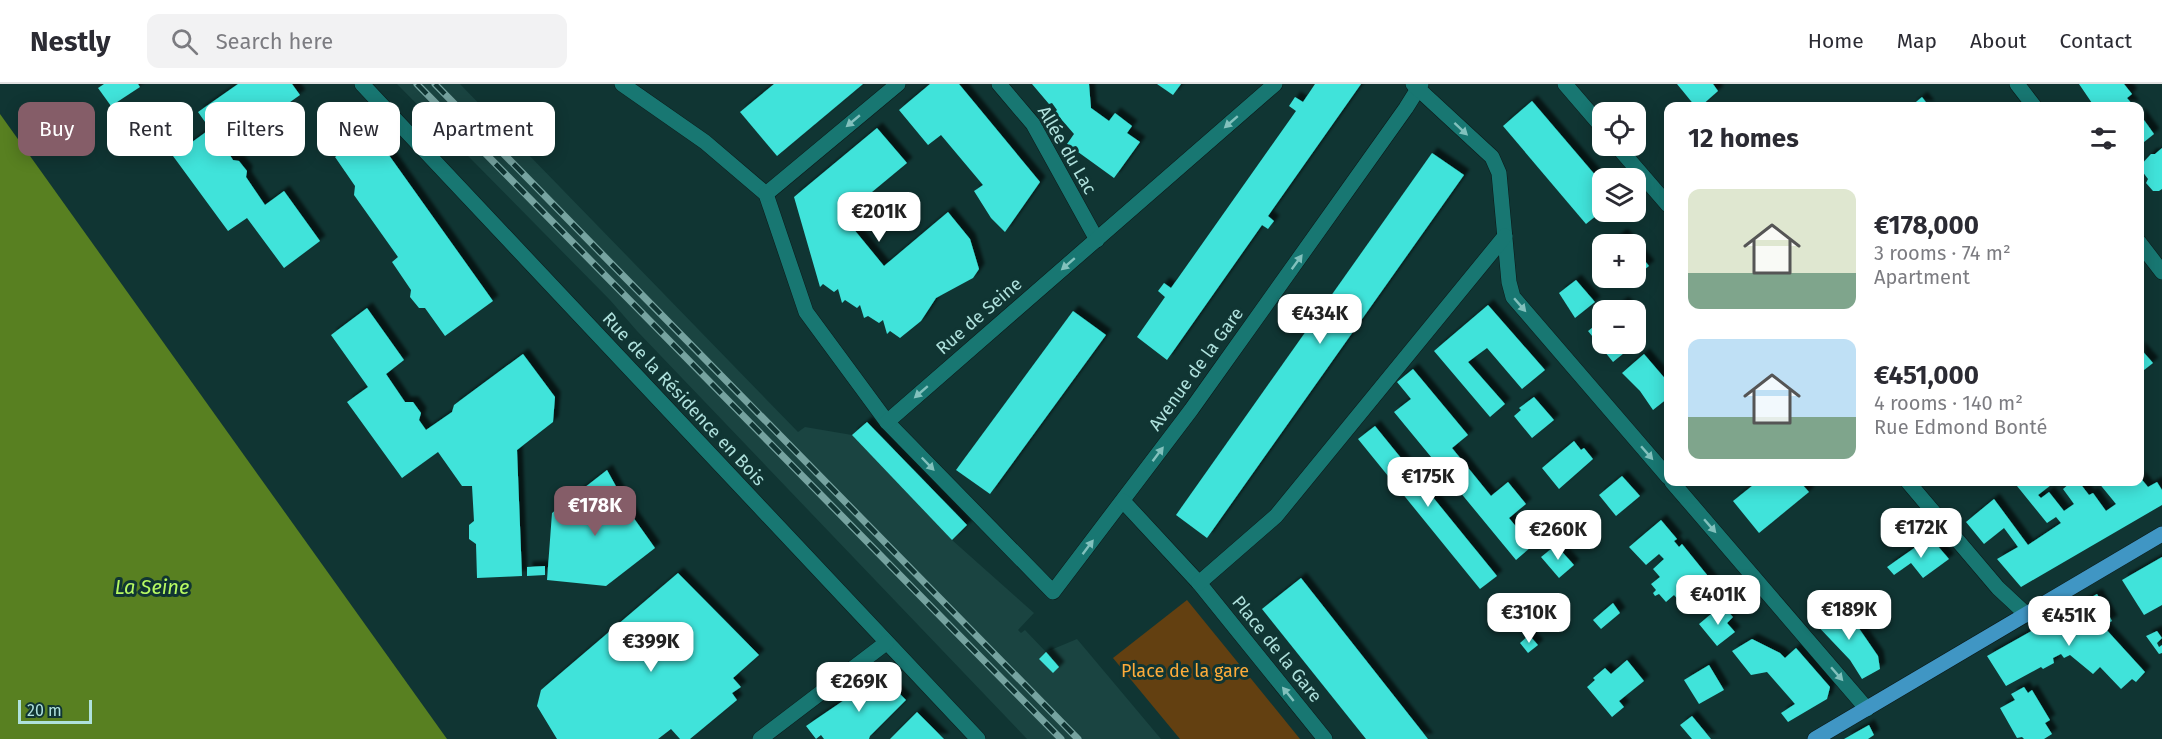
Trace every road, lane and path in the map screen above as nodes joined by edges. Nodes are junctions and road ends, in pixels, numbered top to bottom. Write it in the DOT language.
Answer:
graph roads {
  1 [pos="363,84"];
  2 [pos="622,84"];
  3 [pos="898,84"];
  4 [pos="999,84"];
  5 [pos="1275,84"];
  6 [pos="1566,84"];
  7 [pos="2017,84"];
  8 [pos="1421,85"];
  9 [pos="2031,102"];
  10 [pos="1592,115"];
  11 [pos="1626,156"];
  12 [pos="766,194"];
  13 [pos="1664,200"];
  14 [pos="1505,236"];
  15 [pos="1097,240"];
  16 [pos="2144,249"];
  17 [pos="2162,272"];
  18 [pos="888,422"];
  19 [pos="1664,472"];
  20 [pos="1674,486"];
  21 [pos="1911,486"];
  22 [pos="1123,501"];
  23 [pos="2162,534"];
  24 [pos="1199,583"];
  25 [pos="2026,615"];
  26 [pos="886,642"];
  27 [pos="1867,710"];
  28 [pos="759,739"];
  29 [pos="978,739"];
  30 [pos="1325,739"];
  31 [pos="1815,739"];
  1 -- 26 [label="street, Rue de la Résidence en Bois"];
  2 -- 12 [label="street"];
  3 -- 12 [label="street, one-way"];
  4 -- 15 [label="street, Allée du Lac"];
  5 -- 15 [label="street, Rue de Seine, one-way"];
  6 -- 10 [label="street"];
  7 -- 9 [label="street"];
  8 -- 14 [label="street, one-way"];
  22 -- 8 [label="street, Avenue de la Gare, one-way"];
  11 -- 13 [label="street"];
  12 -- 18 [label="street"];
  14 -- 19 [label="street, one-way"];
  14 -- 24 [label="street"];
  15 -- 18 [label="street, Rue de Seine, one-way"];
  16 -- 17 [label="street"];
  18 -- 22 [label="street, Avenue de la Gare, one-way"];
  20 -- 27 [label="street, one-way"];
  21 -- 25 [label="street"];
  22 -- 24 [label="street, Place de la Gare"];
  23 -- 25 [label="main road"];
  30 -- 24 [label="street, Place de la Gare, one-way"];
  25 -- 27 [label="main road"];
  26 -- 28 [label="street"];
  26 -- 29 [label="street, Rue de la Résidence en Bois"];
  27 -- 31 [label="main road"];
}
